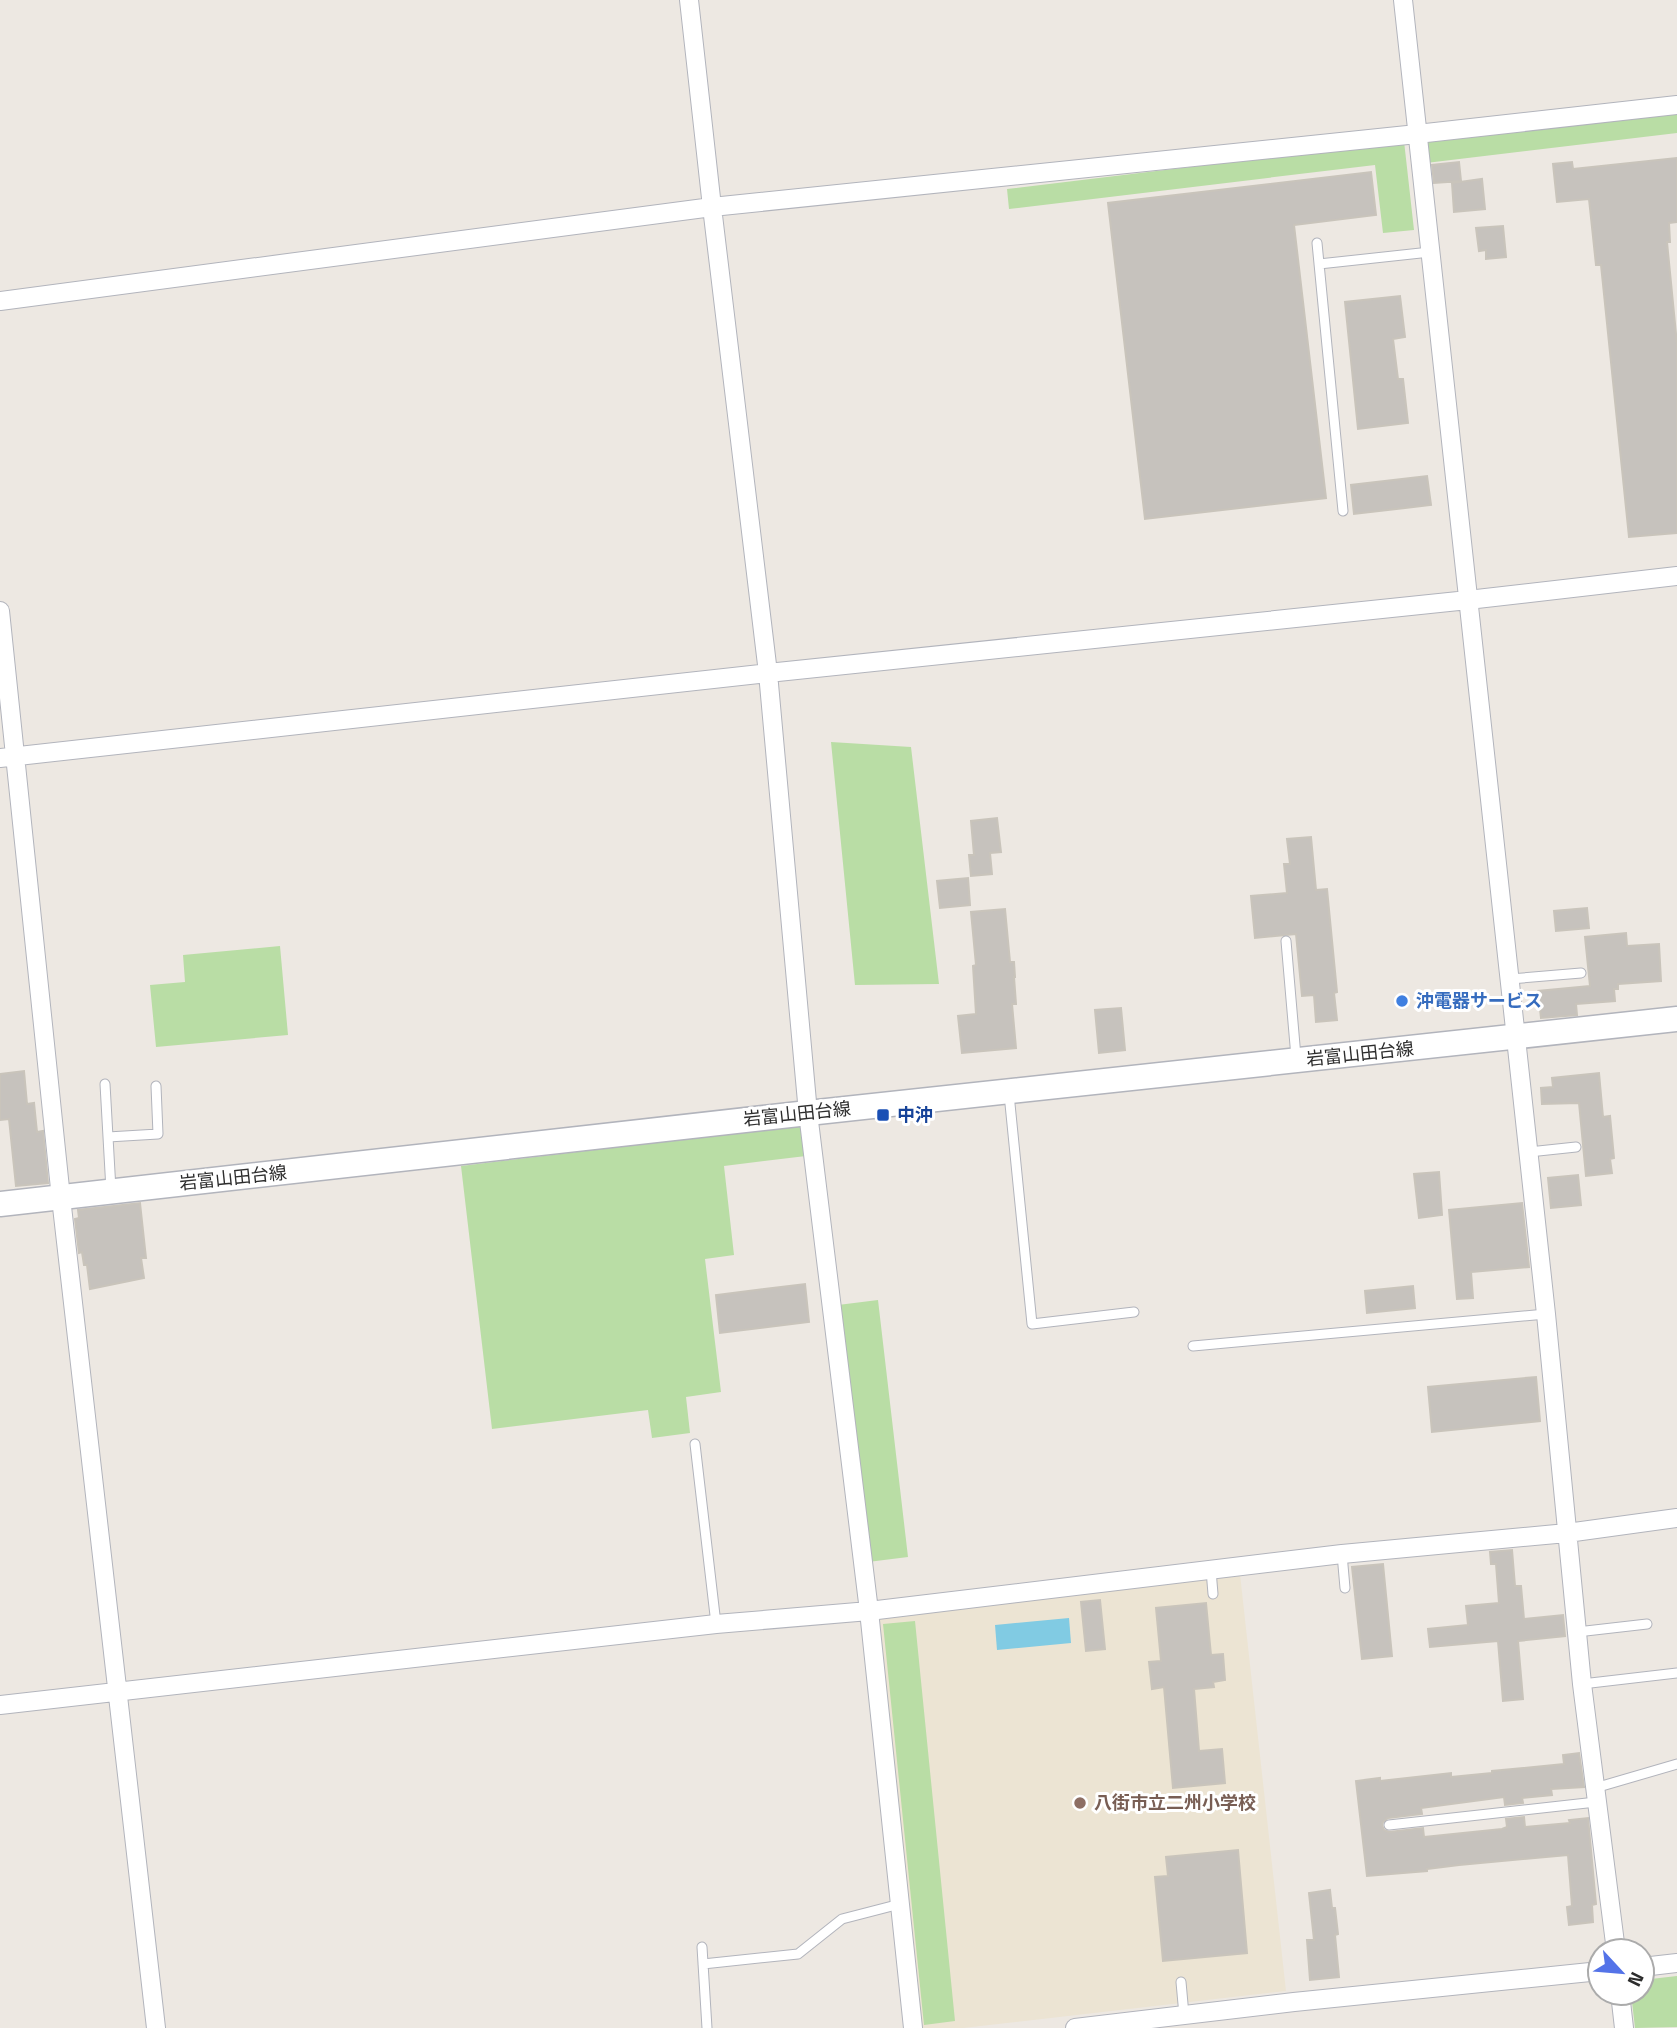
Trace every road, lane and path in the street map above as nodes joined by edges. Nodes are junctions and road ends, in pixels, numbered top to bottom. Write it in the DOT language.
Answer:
graph roads {
  1 [pos="690,0"];
  2 [pos="1403,0"];
  3 [pos="1677,105"];
  4 [pos="1418,134"];
  5 [pos="712,207"];
  6 [pos="1317,243"];
  7 [pos="1430,252"];
  8 [pos="1319,264"];
  9 [pos="0,301"];
  10 [pos="1343,511"];
  11 [pos="1677,576"];
  12 [pos="1468,600"];
  13 [pos="0,611"];
  14 [pos="768,673"];
  15 [pos="8,757"];
  16 [pos="1286,941"];
  17 [pos="1581,973"];
  18 [pos="1510,979"];
  19 [pos="1677,1019"];
  20 [pos="1516,1037"];
  21 [pos="1296,1061"];
  22 [pos="105,1084"];
  23 [pos="156,1086"];
  24 [pos="1009,1091"];
  25 [pos="808,1113"];
  26 [pos="108,1137"];
  27 [pos="1576,1147"];
  28 [pos="1529,1152"];
  29 [pos="111,1192"];
  30 [pos="61,1198"];
  31 [pos="0,1204"];
  32 [pos="1134,1312"];
  33 [pos="1546,1314"];
  34 [pos="1194,1346"];
  35 [pos="695,1444"];
  36 [pos="1677,1520"];
  37 [pos="1567,1533"];
  38 [pos="1342,1553"];
  39 [pos="1211,1570"];
  40 [pos="1346,1588"];
  41 [pos="1213,1594"];
  42 [pos="869,1611"];
  43 [pos="716,1624"];
  44 [pos="1647,1625"];
  45 [pos="1577,1632"];
  46 [pos="1677,1673"];
  47 [pos="1582,1684"];
  48 [pos="117,1692"];
  49 [pos="0,1705"];
  50 [pos="1677,1764"];
  51 [pos="1596,1795"];
  52 [pos="1389,1825"];
  53 [pos="900,1904"];
  54 [pos="1614,1937"];
  55 [pos="702,1947"];
  56 [pos="1677,1962"];
  57 [pos="703,1964"];
  58 [pos="1656,1965"];
  59 [pos="1586,1972"];
  60 [pos="1181,1982"];
  61 [pos="1622,2007"];
  62 [pos="1184,2015"];
  63 [pos="156,2028"];
  64 [pos="707,2028"];
  65 [pos="913,2028"];
  66 [pos="1075,2028"];
  67 [pos="1624,2028"];
  1 -- 5 [label="street"];
  2 -- 4 [label="street"];
  3 -- 4 [label="street"];
  4 -- 5 [label="street"];
  4 -- 7 [label="street"];
  5 -- 9 [label="street"];
  5 -- 14 [label="street"];
  6 -- 8 [label="lane"];
  7 -- 8 [label="lane"];
  7 -- 12 [label="street"];
  8 -- 10 [label="lane"];
  11 -- 12 [label="street"];
  12 -- 14 [label="street"];
  12 -- 18 [label="street"];
  13 -- 15 [label="street"];
  14 -- 15 [label="street"];
  14 -- 25 [label="street"];
  15 -- 30 [label="street"];
  16 -- 21 [label="lane"];
  17 -- 18 [label="lane"];
  18 -- 20 [label="street"];
  19 -- 20 [label="main road, 岩富山田台線"];
  20 -- 21 [label="main road, 岩富山田台線"];
  20 -- 28 [label="street"];
  21 -- 24 [label="main road, 岩富山田台線"];
  22 -- 26 [label="lane"];
  23 -- 26 [label="lane"];
  24 -- 25 [label="main road, 岩富山田台線"];
  24 -- 32 [label="lane"];
  25 -- 29 [label="main road, 岩富山田台線"];
  25 -- 42 [label="street"];
  26 -- 29 [label="lane"];
  27 -- 28 [label="lane"];
  28 -- 33 [label="street"];
  29 -- 30 [label="main road, 岩富山田台線"];
  30 -- 31 [label="main road, 岩富山田台線"];
  30 -- 48 [label="street"];
  33 -- 34 [label="lane"];
  33 -- 37 [label="street"];
  35 -- 43 [label="lane"];
  36 -- 37 [label="street"];
  37 -- 38 [label="street"];
  37 -- 45 [label="street"];
  38 -- 39 [label="street"];
  38 -- 40 [label="lane"];
  39 -- 41 [label="lane"];
  39 -- 42 [label="street"];
  42 -- 43 [label="street"];
  42 -- 53 [label="street"];
  43 -- 48 [label="street"];
  44 -- 45 [label="lane"];
  45 -- 47 [label="street"];
  46 -- 47 [label="lane"];
  47 -- 51 [label="street"];
  48 -- 49 [label="street"];
  48 -- 63 [label="street"];
  50 -- 51 [label="lane"];
  51 -- 52 [label="lane"];
  51 -- 54 [label="street"];
  53 -- 57 [label="lane"];
  53 -- 65 [label="street"];
  55 -- 57 [label="lane"];
  56 -- 58 [label="street"];
  57 -- 64 [label="lane"];
  59 -- 62 [label="street"];
  60 -- 62 [label="lane"];
  61 -- 67 [label="street"];
  62 -- 66 [label="street"];
}
